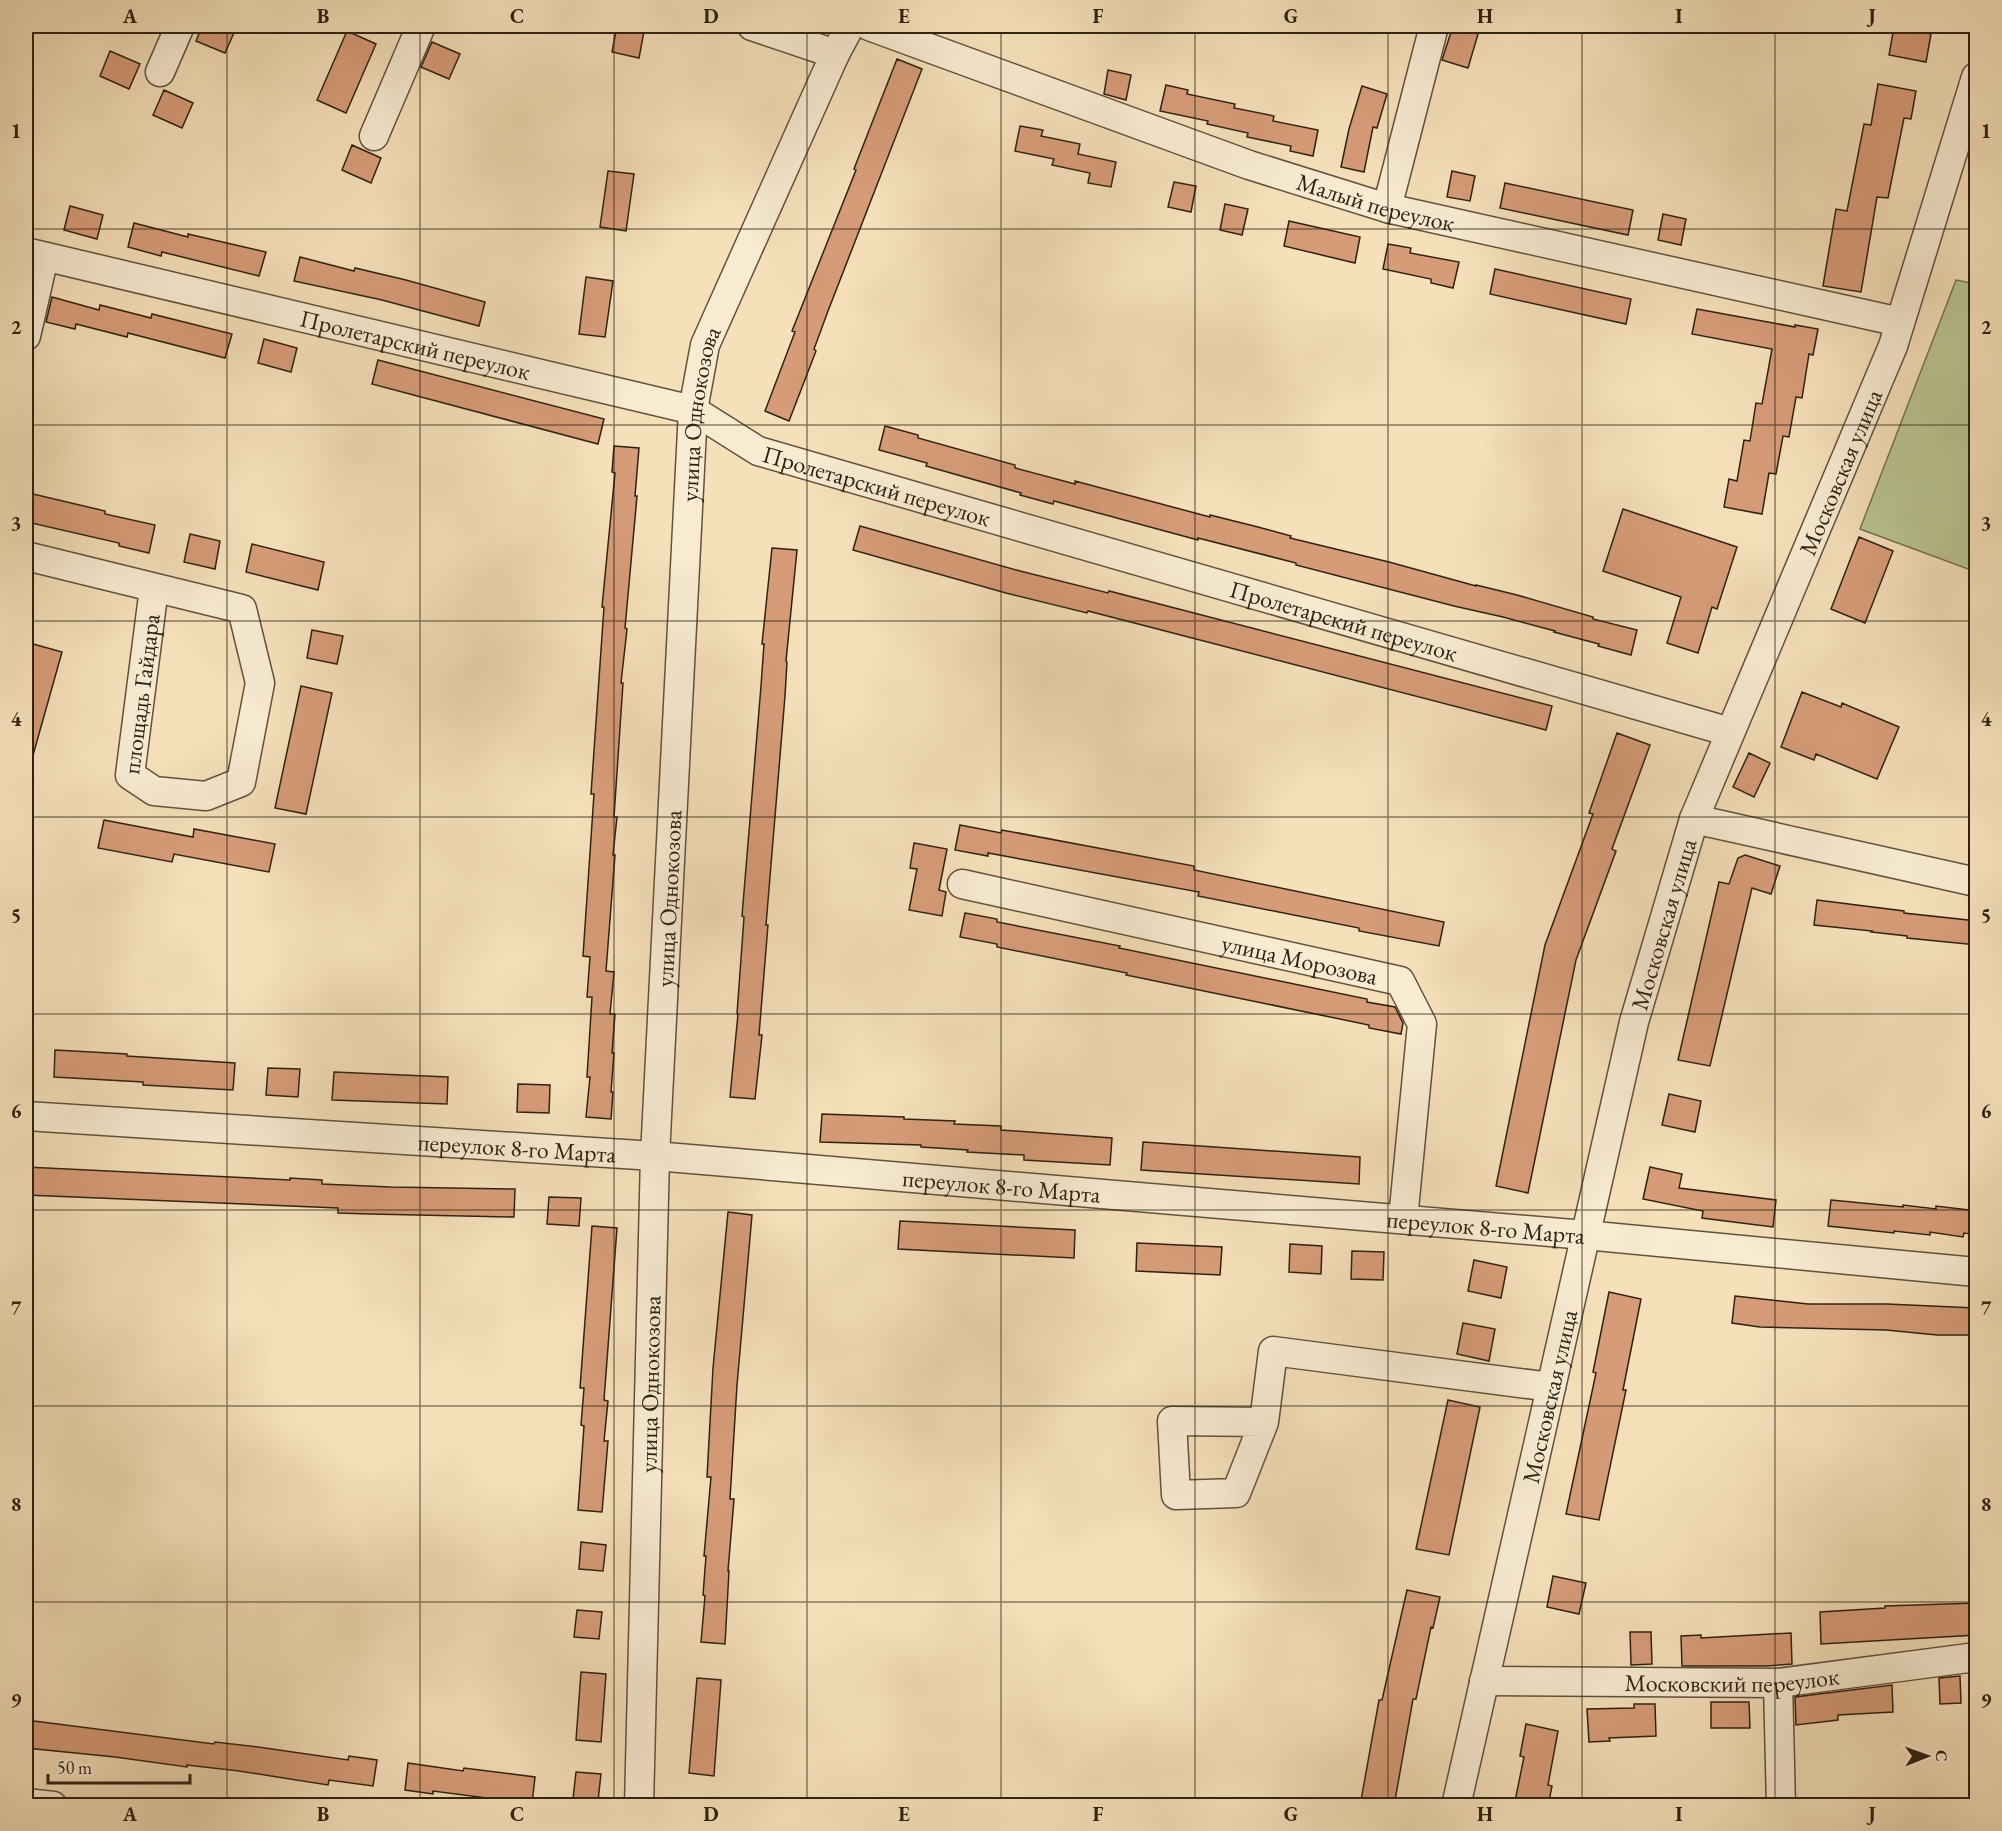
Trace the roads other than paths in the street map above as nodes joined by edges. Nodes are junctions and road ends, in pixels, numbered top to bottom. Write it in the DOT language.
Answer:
graph roads {
  1 [pos="180,26"];
  2 [pos="422,26"];
  3 [pos="753,26"];
  4 [pos="850,26"];
  5 [pos="869,26"];
  6 [pos="1434,26"];
  7 [pos="835,54"];
  8 [pos="160,72"];
  9 [pos="1977,77"];
  10 [pos="374,136"];
  11 [pos="1387,208"];
  12 [pos="34,254"];
  13 [pos="1900,321"];
  14 [pos="26,336"];
  15 [pos="693,410"];
  16 [pos="26,556"];
  17 [pos="154,588"];
  18 [pos="1730,732"];
  19 [pos="1694,819"];
  20 [pos="1977,882"];
  21 [pos="962,884"];
  22 [pos="26,1116"];
  23 [pos="655,1156"];
  24 [pos="1403,1219"];
  25 [pos="1585,1235"];
  26 [pos="1977,1272"];
  27 [pos="1551,1387"];
  28 [pos="1264,1422"];
  29 [pos="1977,1657"];
  30 [pos="1484,1681"];
  31 [pos="1778,1683"];
  32 [pos="26,1803"];
  33 [pos="53,1806"];
  34 [pos="639,1806"];
  35 [pos="1456,1806"];
  36 [pos="1781,1806"];
  1 -- 8 [label="street"];
  2 -- 10 [label="street"];
  3 -- 7 [label="street"];
  4 -- 7 [label="street, улица Однокозова"];
  5 -- 11 [label="street, Малый переулок"];
  6 -- 11 [label="street"];
  7 -- 15 [label="street, улица Однокозова"];
  9 -- 13 [label="street, Московская улица"];
  11 -- 13 [label="street, Малый переулок"];
  12 -- 14 [label="street"];
  12 -- 15 [label="street, Пролетарский переулок"];
  13 -- 18 [label="street, Московская улица"];
  15 -- 18 [label="street, Пролетарский переулок"];
  15 -- 23 [label="street, улица Однокозова"];
  16 -- 17 [label="street, площадь Гайдара"];
  17 -- 17 [label="street, площадь Гайдара"];
  18 -- 19 [label="street, Московская улица"];
  19 -- 20 [label="street"];
  19 -- 25 [label="street, Московская улица"];
  21 -- 24 [label="street, улица Морозова"];
  22 -- 23 [label="street, переулок 8-го Марта"];
  23 -- 24 [label="street, переулок 8-го Марта"];
  23 -- 34 [label="street, улица Однокозова"];
  24 -- 25 [label="street, переулок 8-го Марта"];
  25 -- 26 [label="street, переулок 8-го Марта"];
  25 -- 27 [label="street, Московская улица"];
  27 -- 28 [label="street"];
  27 -- 30 [label="street, Московская улица"];
  29 -- 31 [label="street, Московский переулок"];
  30 -- 31 [label="street, Московский переулок"];
  30 -- 35 [label="street, Московская улица"];
  31 -- 36 [label="street"];
  32 -- 33 [label="street"];
}
